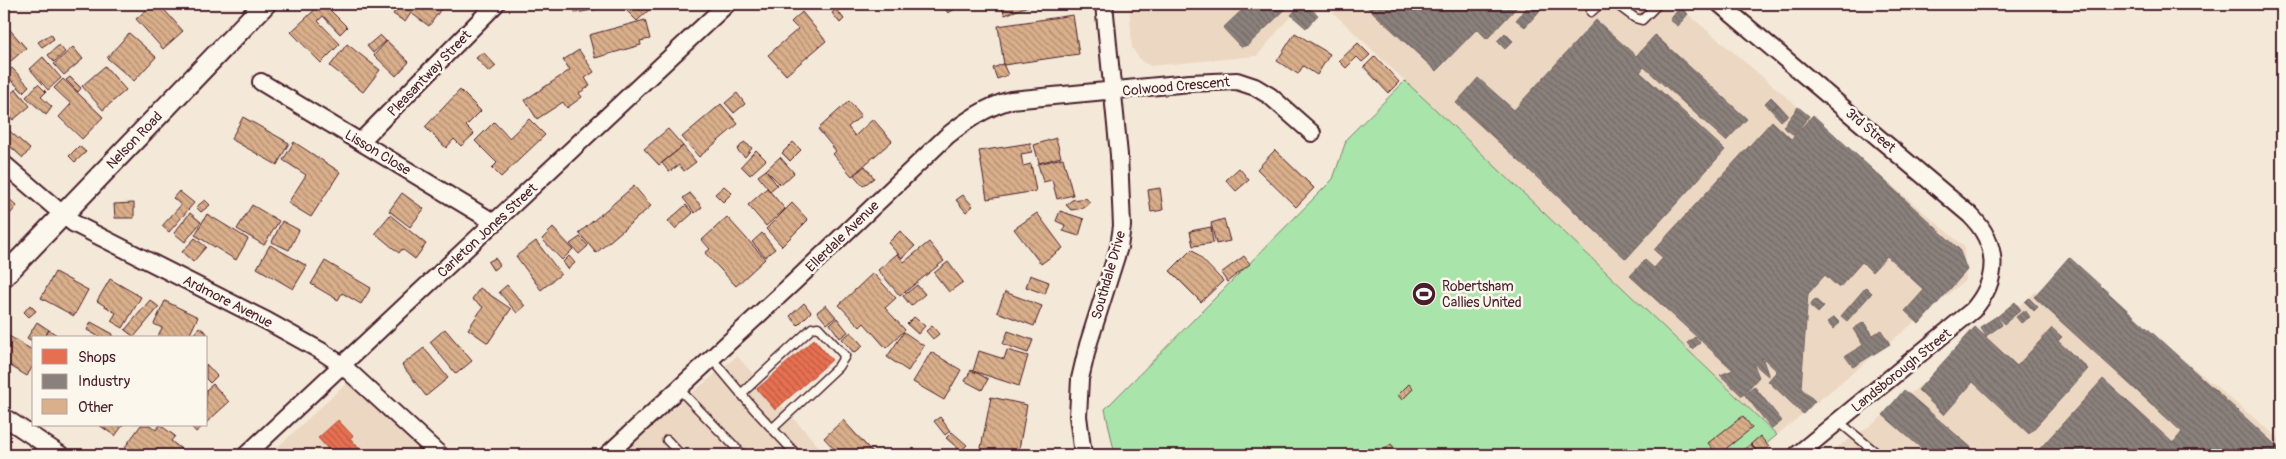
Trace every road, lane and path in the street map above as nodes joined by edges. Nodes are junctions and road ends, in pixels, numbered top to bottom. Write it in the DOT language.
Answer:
graph roads {
  1 [pos="265,4"];
  2 [pos="496,4"];
  3 [pos="727,4"];
  4 [pos="1104,4"];
  5 [pos="1600,4"];
  6 [pos="1616,4"];
  7 [pos="1658,4"];
  8 [pos="1720,4"];
  9 [pos="1591,12"];
  10 [pos="261,82"];
  11 [pos="1114,92"];
  12 [pos="1312,133"];
  13 [pos="361,142"];
  14 [pos="4,164"];
  15 [pos="62,215"];
  16 [pos="494,223"];
  17 [pos="1991,274"];
  18 [pos="4,276"];
  19 [pos="712,359"];
  20 [pos="342,366"];
  21 [pos="679,389"];
  22 [pos="741,394"];
  23 [pos="4,417"];
  24 [pos="1838,421"];
  25 [pos="772,429"];
  26 [pos="667,440"];
  27 [pos="61,455"];
  28 [pos="246,455"];
  29 [pos="440,455"];
  30 [pos="607,455"];
  31 [pos="681,455"];
  32 [pos="744,455"];
  33 [pos="797,455"];
  34 [pos="1083,455"];
  35 [pos="1796,455"];
  36 [pos="1879,455"];
  1 -- 15 [label="street, Nelson Road"];
  2 -- 13 [label="street, Pleasantway Street"];
  3 -- 16 [label="street, Carleton Jones Street"];
  4 -- 11 [label="street, Southdale Drive"];
  5 -- 9 [label="lane"];
  6 -- 7 [label="lane"];
  8 -- 17 [label="street, 3rd Street"];
  10 -- 13 [label="street, Lisson Close"];
  11 -- 12 [label="street, Colwood Crescent"];
  11 -- 19 [label="street, Ellerdale Avenue"];
  11 -- 34 [label="street, Southdale Drive"];
  13 -- 16 [label="street, Lisson Close"];
  14 -- 15 [label="street, Ardmore Avenue"];
  15 -- 18 [label="street, Nelson Road"];
  15 -- 20 [label="street, Ardmore Avenue"];
  16 -- 20 [label="street, Carleton Jones Street"];
  17 -- 24 [label="street, Landsborough Street"];
  19 -- 21 [label="street, Ellerdale Avenue"];
  19 -- 22 [label="lane"];
  20 -- 28 [label="street, Carleton Jones Street"];
  20 -- 29 [label="street, Ardmore Avenue"];
  21 -- 30 [label="street, Ellerdale Avenue"];
  21 -- 32 [label="lane"];
  22 -- 25 [label="lane"];
  22 -- 25 [label="lane"];
  23 -- 27 [label="street"];
  24 -- 35 [label="street, Landsborough Street"];
  24 -- 36 [label="lane"];
  25 -- 33 [label="lane"];
  26 -- 31 [label="lane"];
}
